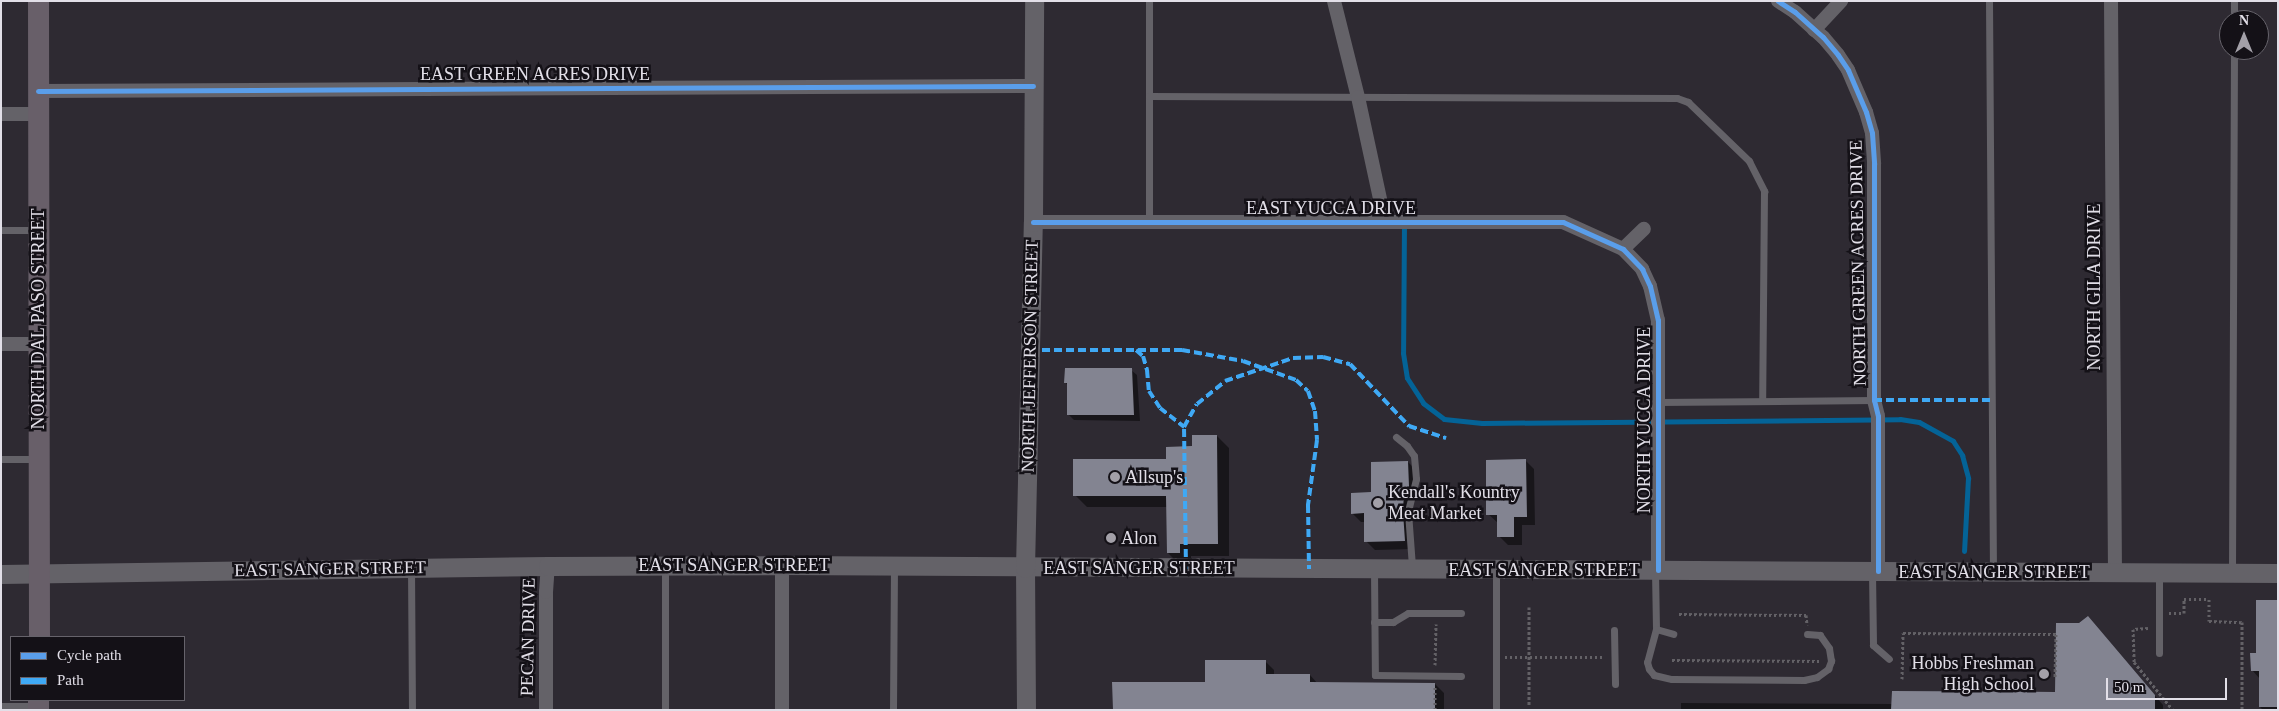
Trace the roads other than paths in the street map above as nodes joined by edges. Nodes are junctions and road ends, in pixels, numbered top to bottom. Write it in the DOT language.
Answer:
graph roads {
  1 [pos="38,1"];
  2 [pos="1034,1"];
  3 [pos="1149,1"];
  4 [pos="1334,1"];
  5 [pos="1778,1"];
  6 [pos="1842,1"];
  7 [pos="1989,1"];
  8 [pos="2110,1"];
  9 [pos="1814,30"];
  10 [pos="2234,60"];
  11 [pos="1033,86"];
  12 [pos="38,91"];
  13 [pos="1149,96"];
  14 [pos="1358,97"];
  15 [pos="1,114"];
  16 [pos="38,114"];
  17 [pos="1033,222"];
  18 [pos="1149,222"];
  19 [pos="1385,222"];
  20 [pos="1644,229"];
  21 [pos="1,230"];
  22 [pos="38,230"];
  23 [pos="1623,249"];
  24 [pos="1,344"];
  25 [pos="38,344"];
  26 [pos="1874,400"];
  27 [pos="1658,402"];
  28 [pos="1762,402"];
  29 [pos="1396,437"];
  30 [pos="1,459"];
  31 [pos="39,459"];
  32 [pos="665,565"];
  33 [pos="782,565"];
  34 [pos="548,566"];
  35 [pos="894,566"];
  36 [pos="411,568"];
  37 [pos="1025,568"];
  38 [pos="1374,569"];
  39 [pos="1412,569"];
  40 [pos="1496,570"];
  41 [pos="1656,570"];
  42 [pos="1875,571"];
  43 [pos="1992,572"];
  44 [pos="2114,572"];
  45 [pos="2159,572"];
  46 [pos="40,573"];
  47 [pos="2232,573"];
  48 [pos="2278,573"];
  49 [pos="1,574"];
  50 [pos="1460,613"];
  51 [pos="1374,622"];
  52 [pos="1656,629"];
  53 [pos="1614,630"];
  54 [pos="1673,634"];
  55 [pos="1807,634"];
  56 [pos="39,636"];
  57 [pos="2159,653"];
  58 [pos="1890,658"];
  59 [pos="1460,676"];
  60 [pos="1615,684"];
  61 [pos="38,705"];
  62 [pos="1,706"];
  63 [pos="412,710"];
  64 [pos="546,710"];
  65 [pos="665,710"];
  66 [pos="782,710"];
  67 [pos="893,710"];
  68 [pos="1026,710"];
  69 [pos="1496,710"];
  1 -- 12 [label="main road, NORTH DAL PASO STREET"];
  2 -- 11 [label="main road, NORTH JEFFERSON STREET"];
  3 -- 13 [label="lane"];
  4 -- 14 [label="street"];
  5 -- 9 [label="street"];
  6 -- 9 [label="street"];
  7 -- 43 [label="lane"];
  8 -- 44 [label="street, NORTH GILA DRIVE"];
  9 -- 26 [label="street, NORTH GREEN ACRES DRIVE"];
  10 -- 47 [label="lane"];
  11 -- 12 [label="street, EAST GREEN ACRES DRIVE"];
  11 -- 17 [label="main road, NORTH JEFFERSON STREET"];
  12 -- 16 [label="main road, NORTH DAL PASO STREET"];
  13 -- 14 [label="lane"];
  13 -- 18 [label="lane"];
  14 -- 19 [label="street"];
  14 -- 28 [label="lane"];
  15 -- 16 [label="street"];
  16 -- 22 [label="main road, NORTH DAL PASO STREET"];
  17 -- 18 [label="street, EAST YUCCA DRIVE"];
  17 -- 37 [label="main road, NORTH JEFFERSON STREET"];
  18 -- 19 [label="street, EAST YUCCA DRIVE"];
  19 -- 23 [label="street, EAST YUCCA DRIVE"];
  20 -- 23 [label="street"];
  21 -- 22 [label="lane"];
  22 -- 25 [label="main road, NORTH DAL PASO STREET"];
  23 -- 27 [label="street, NORTH YUCCA DRIVE"];
  24 -- 25 [label="street"];
  25 -- 31 [label="main road, NORTH DAL PASO STREET"];
  26 -- 28 [label="lane"];
  26 -- 42 [label="street, NORTH GREEN ACRES DRIVE"];
  27 -- 28 [label="lane"];
  27 -- 41 [label="street, NORTH YUCCA DRIVE"];
  29 -- 39 [label="lane"];
  30 -- 31 [label="lane"];
  31 -- 46 [label="main road, NORTH DAL PASO STREET"];
  32 -- 33 [label="main road, EAST SANGER STREET"];
  32 -- 34 [label="main road, EAST SANGER STREET"];
  32 -- 65 [label="lane"];
  33 -- 35 [label="main road, EAST SANGER STREET"];
  33 -- 66 [label="street"];
  34 -- 36 [label="main road, EAST SANGER STREET"];
  34 -- 64 [label="street, PECAN DRIVE"];
  35 -- 37 [label="main road, EAST SANGER STREET"];
  35 -- 67 [label="lane"];
  36 -- 46 [label="main road, EAST SANGER STREET"];
  36 -- 63 [label="lane"];
  37 -- 38 [label="main road, EAST SANGER STREET"];
  37 -- 68 [label="main road, NORTH JEFFERSON STREET"];
  38 -- 39 [label="main road, EAST SANGER STREET"];
  38 -- 51 [label="lane"];
  39 -- 40 [label="main road, EAST SANGER STREET"];
  40 -- 41 [label="main road, EAST SANGER STREET"];
  40 -- 69 [label="lane"];
  41 -- 42 [label="main road, EAST SANGER STREET"];
  41 -- 52 [label="lane"];
  42 -- 43 [label="main road, EAST SANGER STREET"];
  42 -- 58 [label="lane"];
  43 -- 44 [label="main road, EAST SANGER STREET"];
  44 -- 45 [label="main road, EAST SANGER STREET"];
  45 -- 47 [label="main road, EAST SANGER STREET"];
  45 -- 57 [label="lane"];
  46 -- 49 [label="main road, EAST SANGER STREET"];
  46 -- 56 [label="main road, NORTH DAL PASO STREET"];
  47 -- 48 [label="main road, EAST SANGER STREET"];
  50 -- 51 [label="lane"];
  51 -- 59 [label="lane"];
  52 -- 54 [label="lane"];
  52 -- 55 [label="lane"];
  53 -- 60 [label="lane"];
  61 -- 62 [label="lane"];
}
